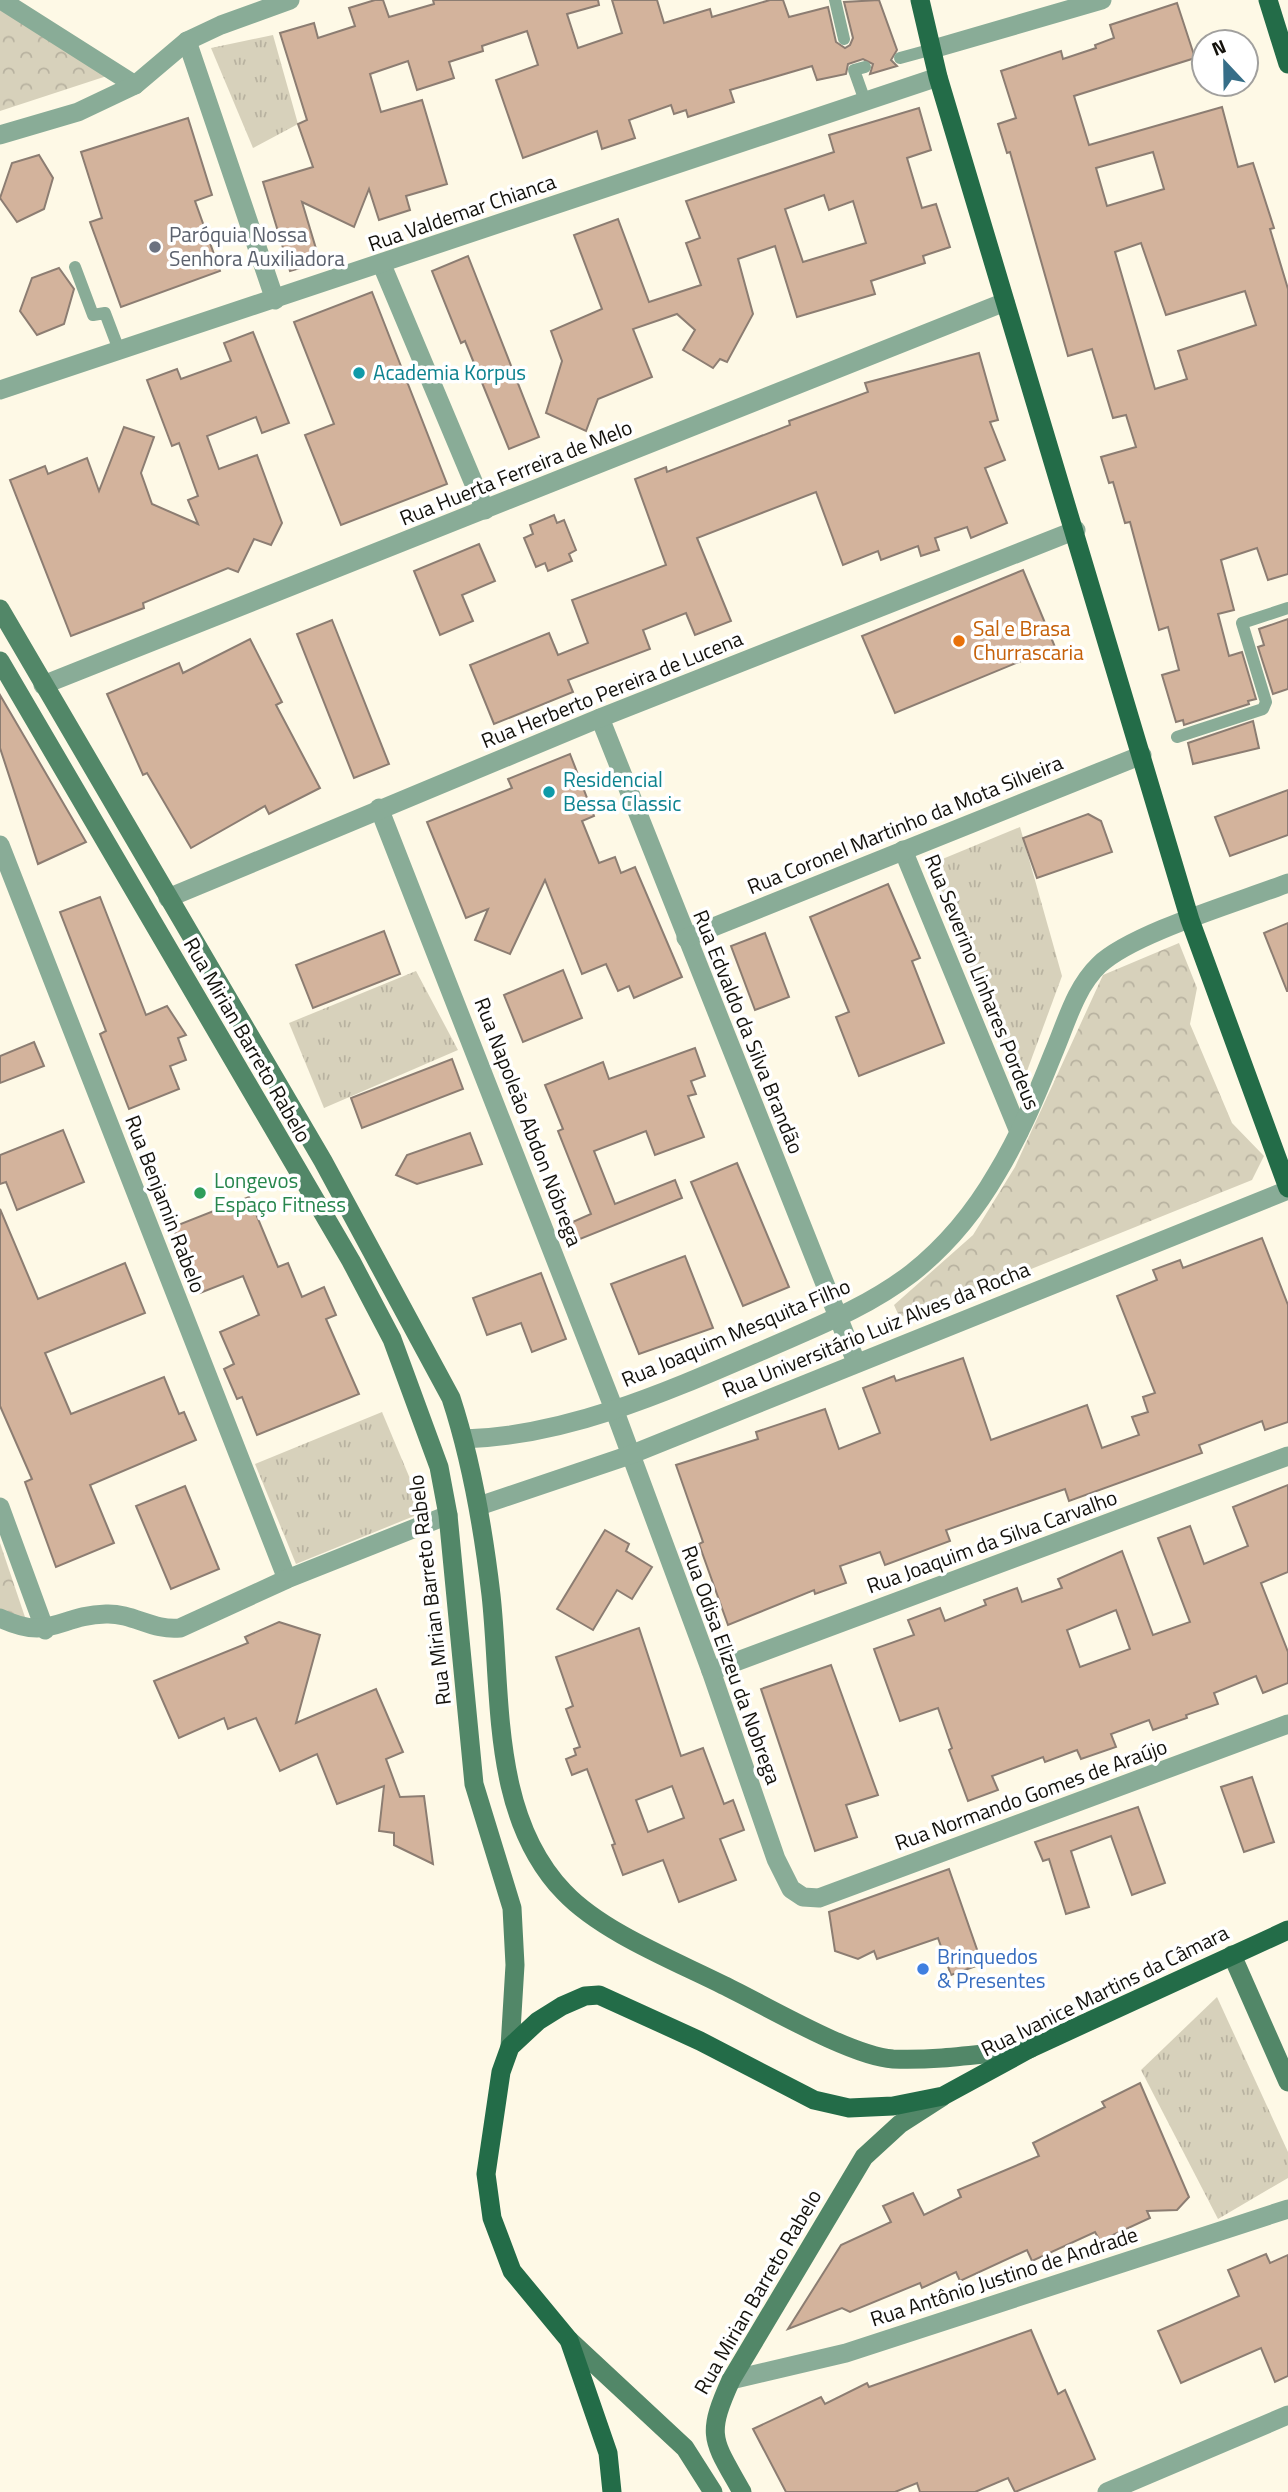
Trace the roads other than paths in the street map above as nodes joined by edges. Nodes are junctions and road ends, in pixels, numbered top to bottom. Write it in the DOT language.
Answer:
graph roads {
  1 [pos="1,0"];
  2 [pos="290,0"];
  3 [pos="835,0"];
  4 [pos="920,0"];
  5 [pos="1102,0"];
  6 [pos="1268,0"];
  7 [pos="844,40"];
  8 [pos="187,41"];
  9 [pos="933,50"];
  10 [pos="900,58"];
  11 [pos="1288,64"];
  12 [pos="860,69"];
  13 [pos="938,77"];
  14 [pos="135,85"];
  15 [pos="865,101"];
  16 [pos="0,135"];
  17 [pos="382,265"];
  18 [pos="75,267"];
  19 [pos="275,300"];
  20 [pos="1005,302"];
  21 [pos="119,350"];
  22 [pos="0,390"];
  23 [pos="485,510"];
  24 [pos="1076,530"];
  25 [pos="1288,608"];
  26 [pos="0,609"];
  27 [pos="0,661"];
  28 [pos="43,685"];
  29 [pos="600,718"];
  30 [pos="1177,737"];
  31 [pos="1142,755"];
  32 [pos="379,808"];
  33 [pos="0,845"];
  34 [pos="904,850"];
  35 [pos="1288,883"];
  36 [pos="168,898"];
  37 [pos="1190,920"];
  38 [pos="686,938"];
  39 [pos="1019,1132"];
  40 [pos="1288,1189"];
  41 [pos="837,1318"];
  42 [pos="856,1362"];
  43 [pos="614,1409"];
  44 [pos="464,1439"];
  45 [pos="630,1455"];
  46 [pos="1288,1456"];
  47 [pos="479,1506"];
  48 [pos="0,1507"];
  49 [pos="448,1516"];
  50 [pos="287,1578"];
  51 [pos="0,1618"];
  52 [pos="45,1630"];
  53 [pos="711,1671"];
  54 [pos="1288,1724"];
  55 [pos="792,1889"];
  56 [pos="1288,1930"];
  57 [pos="1232,1955"];
  58 [pos="510,2047"];
  59 [pos="1031,2048"];
  60 [pos="1288,2082"];
  61 [pos="943,2096"];
  62 [pos="864,2157"];
  63 [pos="1288,2209"];
  64 [pos="569,2340"];
  65 [pos="730,2380"];
  66 [pos="1288,2415"];
  67 [pos="612,2492"];
  68 [pos="713,2492"];
  69 [pos="742,2492"];
  70 [pos="1107,2492"];
  1 -- 14 [label="street"];
  2 -- 8 [label="street"];
  3 -- 7 [label="lane"];
  4 -- 9 [label="main road"];
  5 -- 9 [label="street"];
  6 -- 11 [label="main road"];
  8 -- 14 [label="street"];
  8 -- 19 [label="street"];
  9 -- 10 [label="lane"];
  9 -- 13 [label="main road"];
  12 -- 15 [label="lane"];
  13 -- 15 [label="street, Rua Valdemar Chianca"];
  13 -- 20 [label="main road"];
  14 -- 16 [label="street"];
  15 -- 17 [label="street, Rua Valdemar Chianca"];
  17 -- 19 [label="street, Rua Valdemar Chianca"];
  17 -- 23 [label="street"];
  18 -- 21 [label="lane"];
  19 -- 21 [label="street, Rua Valdemar Chianca"];
  20 -- 23 [label="street, Rua Huerta Ferreira de Melo"];
  20 -- 24 [label="main road"];
  21 -- 22 [label="street, Rua Valdemar Chianca"];
  23 -- 28 [label="street, Rua Huerta Ferreira de Melo"];
  24 -- 29 [label="street, Rua Herberto Pereira de Lucena"];
  24 -- 31 [label="main road"];
  25 -- 30 [label="lane"];
  26 -- 28 [label="main road, Rua Mirian Barreto Rabelo"];
  27 -- 49 [label="main road, Rua Mirian Barreto Rabelo"];
  28 -- 36 [label="main road, Rua Mirian Barreto Rabelo"];
  29 -- 32 [label="street, Rua Herberto Pereira de Lucena"];
  29 -- 38 [label="street, Rua Edvaldo da Silva Brandão"];
  31 -- 34 [label="street, Rua Coronel Martinho da Mota Silveira"];
  31 -- 37 [label="main road"];
  32 -- 36 [label="street, Rua Herberto Pereira de Lucena"];
  32 -- 43 [label="street, Rua Napoleão Abdon Nóbrega"];
  33 -- 50 [label="street, Rua Benjamin Rabelo"];
  34 -- 38 [label="street, Rua Coronel Martinho da Mota Silveira"];
  34 -- 39 [label="street, Rua Severino Linhares Pordeus"];
  35 -- 37 [label="street, Rua Joaquim Mesquita Filho"];
  36 -- 44 [label="main road, Rua Mirian Barreto Rabelo"];
  37 -- 39 [label="street, Rua Joaquim Mesquita Filho"];
  37 -- 40 [label="main road"];
  38 -- 41 [label="street, Rua Edvaldo da Silva Brandão"];
  39 -- 41 [label="street, Rua Joaquim Mesquita Filho"];
  40 -- 42 [label="street, Rua Universitário Luiz Alves da Rocha"];
  41 -- 42 [label="street, Rua Edvaldo da Silva Brandão"];
  41 -- 43 [label="street, Rua Joaquim Mesquita Filho"];
  42 -- 45 [label="street, Rua Universitário Luiz Alves da Rocha"];
  43 -- 44 [label="street, Rua Joaquim Mesquita Filho"];
  43 -- 45 [label="street, Rua Napoleão Abdon Nóbrega"];
  44 -- 47 [label="main road, Rua Mirian Barreto Rabelo"];
  45 -- 47 [label="street, Rua Universitário Luiz Alves da Rocha"];
  45 -- 53 [label="street, Rua Odisa Elizeu da Nobrega"];
  46 -- 53 [label="street, Rua Joaquim da Silva Carvalho"];
  47 -- 59 [label="main road, Rua Mirian Barreto Rabelo"];
  48 -- 52 [label="street"];
  49 -- 50 [label="street"];
  49 -- 58 [label="main road, Rua Mirian Barreto Rabelo"];
  50 -- 52 [label="street"];
  51 -- 52 [label="street"];
  53 -- 55 [label="street, Rua Odisa Elizeu da Nobrega"];
  54 -- 55 [label="street, Rua Normando Gomes de Araújo"];
  56 -- 57 [label="main road, Rua Ivanice Martins da Câmara"];
  57 -- 59 [label="main road, Rua Ivanice Martins da Câmara"];
  57 -- 60 [label="main road"];
  58 -- 61 [label="main road, Rua Ivanice Martins da Câmara"];
  58 -- 64 [label="main road, Rua Mirian Barreto Rabelo"];
  59 -- 61 [label="main road, Rua Ivanice Martins da Câmara"];
  61 -- 62 [label="main road, Rua Ivanice Martins da Câmara"];
  62 -- 65 [label="main road, Rua Mirian Barreto Rabelo"];
  63 -- 65 [label="street, Rua Antônio Justino de Andrade"];
  64 -- 67 [label="main road"];
  64 -- 68 [label="main road, Rua Mirian Barreto Rabelo"];
  65 -- 69 [label="main road, Rua Mirian Barreto Rabelo"];
  66 -- 70 [label="street"];
}
